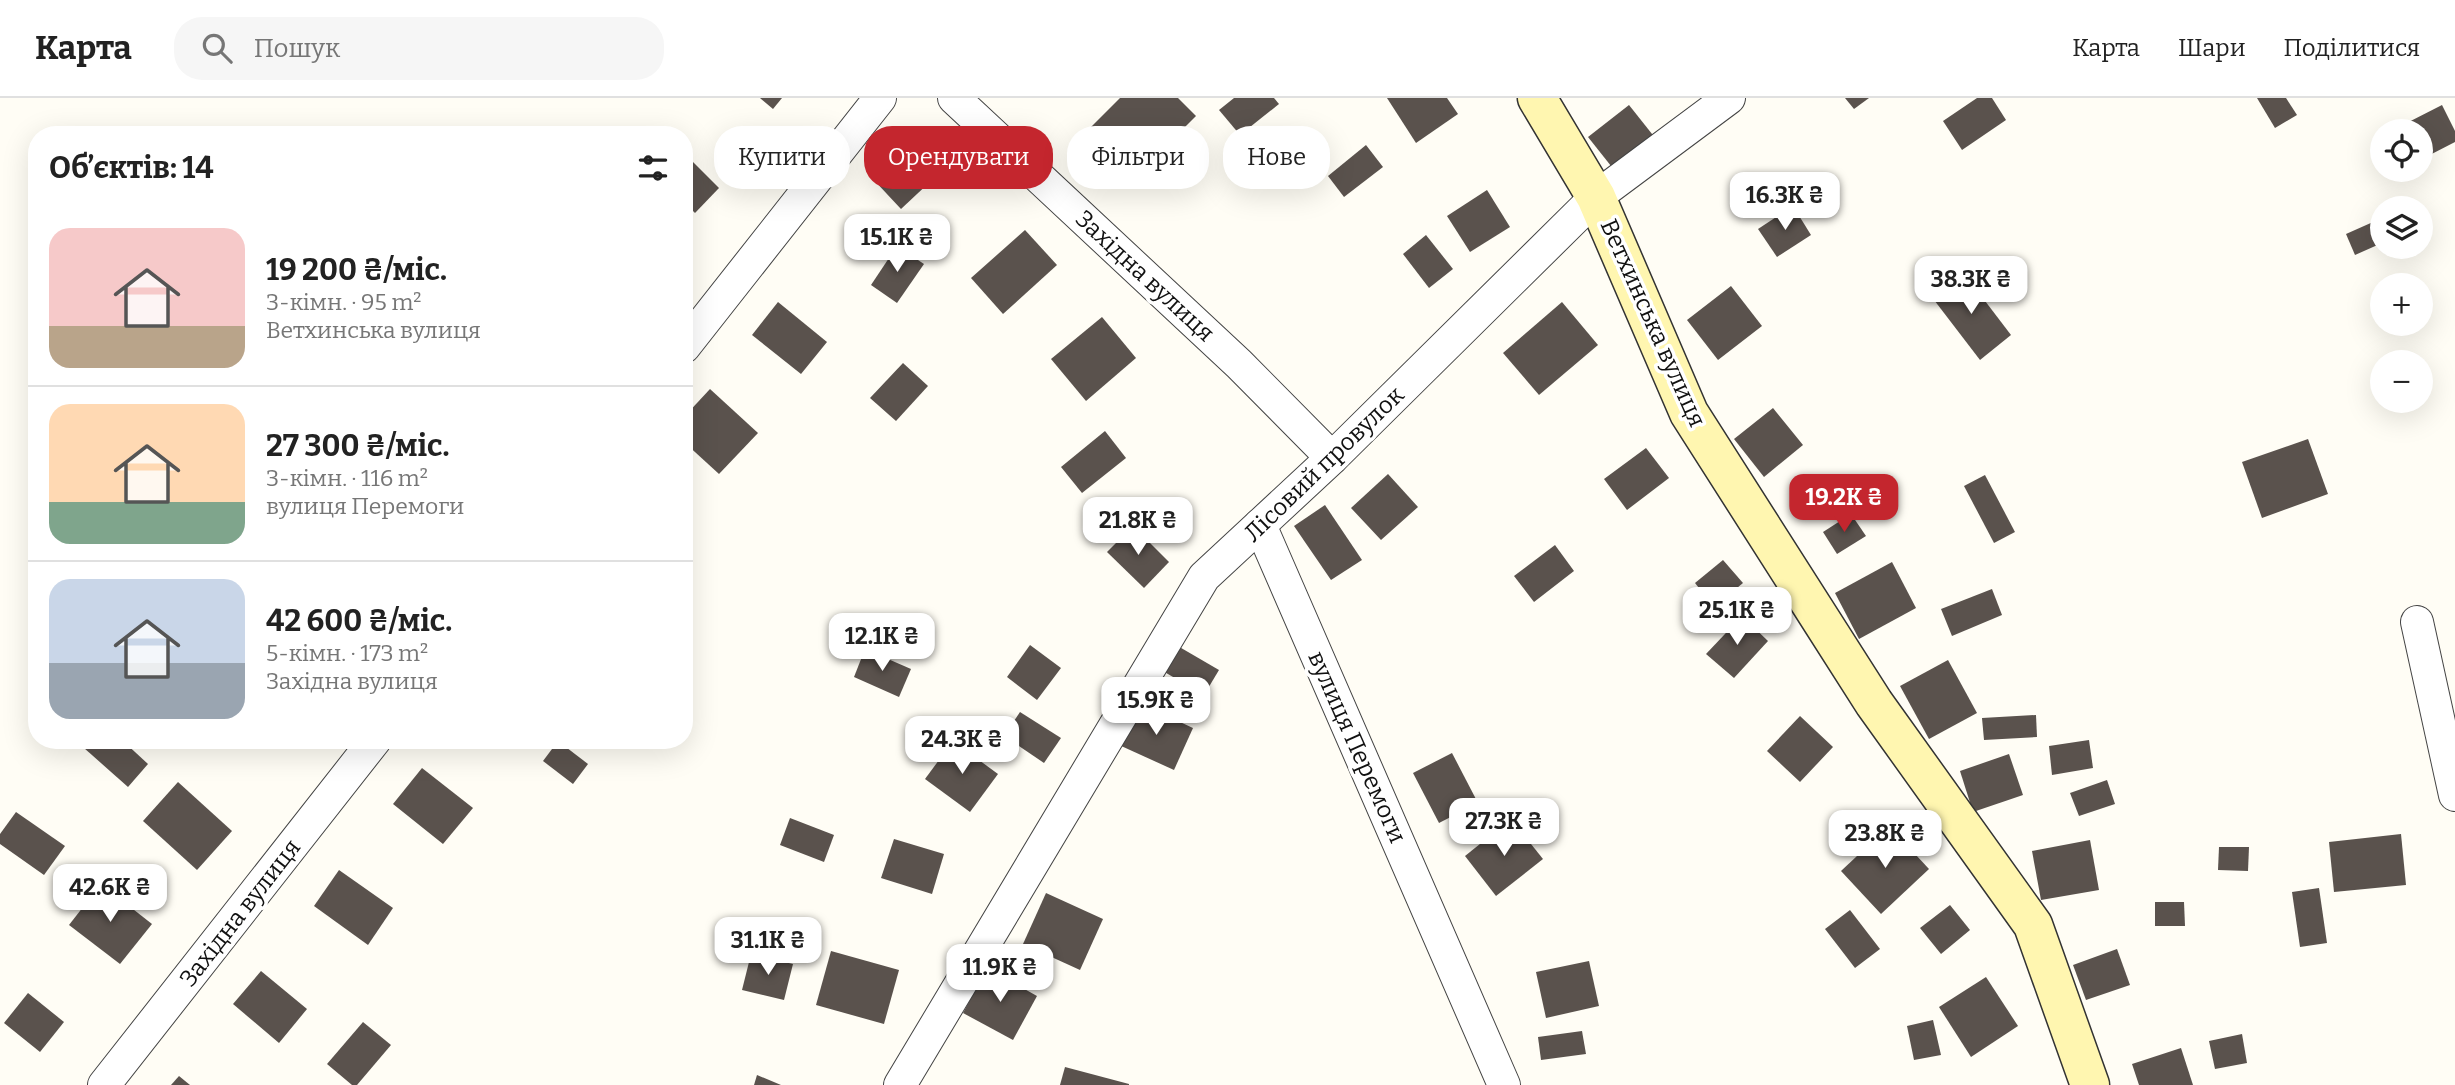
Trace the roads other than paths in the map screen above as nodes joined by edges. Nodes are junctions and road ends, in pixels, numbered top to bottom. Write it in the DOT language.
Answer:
graph roads {
  1 [pos="880,98"];
  2 [pos="954,98"];
  3 [pos="1537,98"];
  4 [pos="1729,98"];
  5 [pos="1596,197"];
  6 [pos="693,336"];
  7 [pos="1332,458"];
  8 [pos="1260,525"];
  9 [pos="2417,622"];
  10 [pos="368,749"];
  11 [pos="2455,795"];
  12 [pos="104,1085"];
  13 [pos="900,1085"];
  14 [pos="1504,1085"];
  15 [pos="2090,1085"];
  1 -- 6 [label="street"];
  2 -- 7 [label="street, Західна вулиця"];
  3 -- 5 [label="main road, Ветхинська вулиця"];
  4 -- 5 [label="street, Лісовий провулок"];
  5 -- 7 [label="street, Лісовий провулок"];
  5 -- 15 [label="main road, Ветхинська вулиця"];
  7 -- 8 [label="street, Лісовий провулок"];
  8 -- 13 [label="street, Лісовий провулок"];
  8 -- 14 [label="street, вулиця Перемоги"];
  9 -- 11 [label="street"];
  10 -- 12 [label="street, Західна вулиця"];
}
